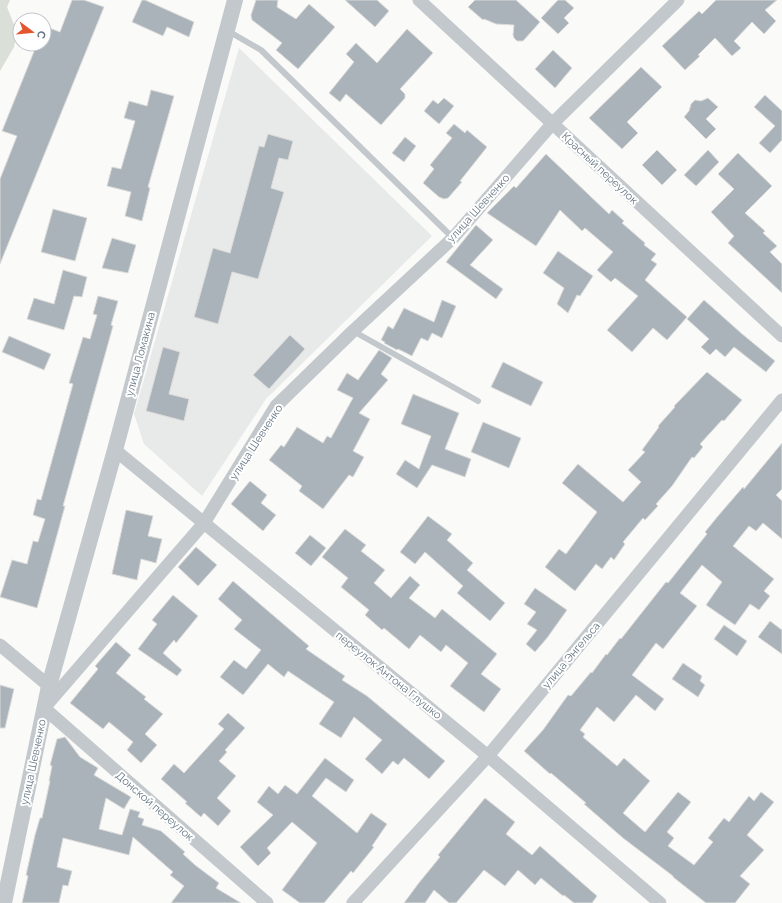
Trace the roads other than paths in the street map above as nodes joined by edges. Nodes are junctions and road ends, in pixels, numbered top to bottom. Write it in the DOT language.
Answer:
graph roads {
  1 [pos="235,0"];
  2 [pos="419,0"];
  3 [pos="678,0"];
  4 [pos="227,30"];
  5 [pos="552,124"];
  6 [pos="453,238"];
  7 [pos="353,331"];
  8 [pos="782,336"];
  9 [pos="782,400"];
  10 [pos="478,401"];
  11 [pos="115,450"];
  12 [pos="204,523"];
  13 [pos="0,645"];
  14 [pos="49,686"];
  15 [pos="44,708"];
  16 [pos="488,756"];
  17 [pos="4,903"];
  18 [pos="267,903"];
  19 [pos="353,903"];
  20 [pos="660,903"];
  1 -- 4 [label="street, улица Ломакина"];
  2 -- 5 [label="street, Красный переулок"];
  3 -- 5 [label="street, улица Шевченко"];
  4 -- 6 [label="lane"];
  4 -- 11 [label="street, улица Ломакина"];
  5 -- 6 [label="street, улица Шевченко"];
  5 -- 8 [label="street, Красный переулок"];
  6 -- 7 [label="street, улица Шевченко"];
  7 -- 10 [label="lane"];
  7 -- 12 [label="street, улица Шевченко"];
  9 -- 16 [label="street, улица Энгельса"];
  11 -- 12 [label="street, переулок Антона Глушко"];
  11 -- 14 [label="street, улица Ломакина"];
  12 -- 15 [label="street, улица Шевченко"];
  12 -- 16 [label="street, переулок Антона Глушко"];
  13 -- 14 [label="street"];
  14 -- 15 [label="street, улица Ломакина"];
  15 -- 17 [label="street, улица Шевченко"];
  15 -- 18 [label="street, Донской переулок"];
  16 -- 19 [label="street, улица Энгельса"];
  16 -- 20 [label="street, переулок Антона Глушко"];
}
